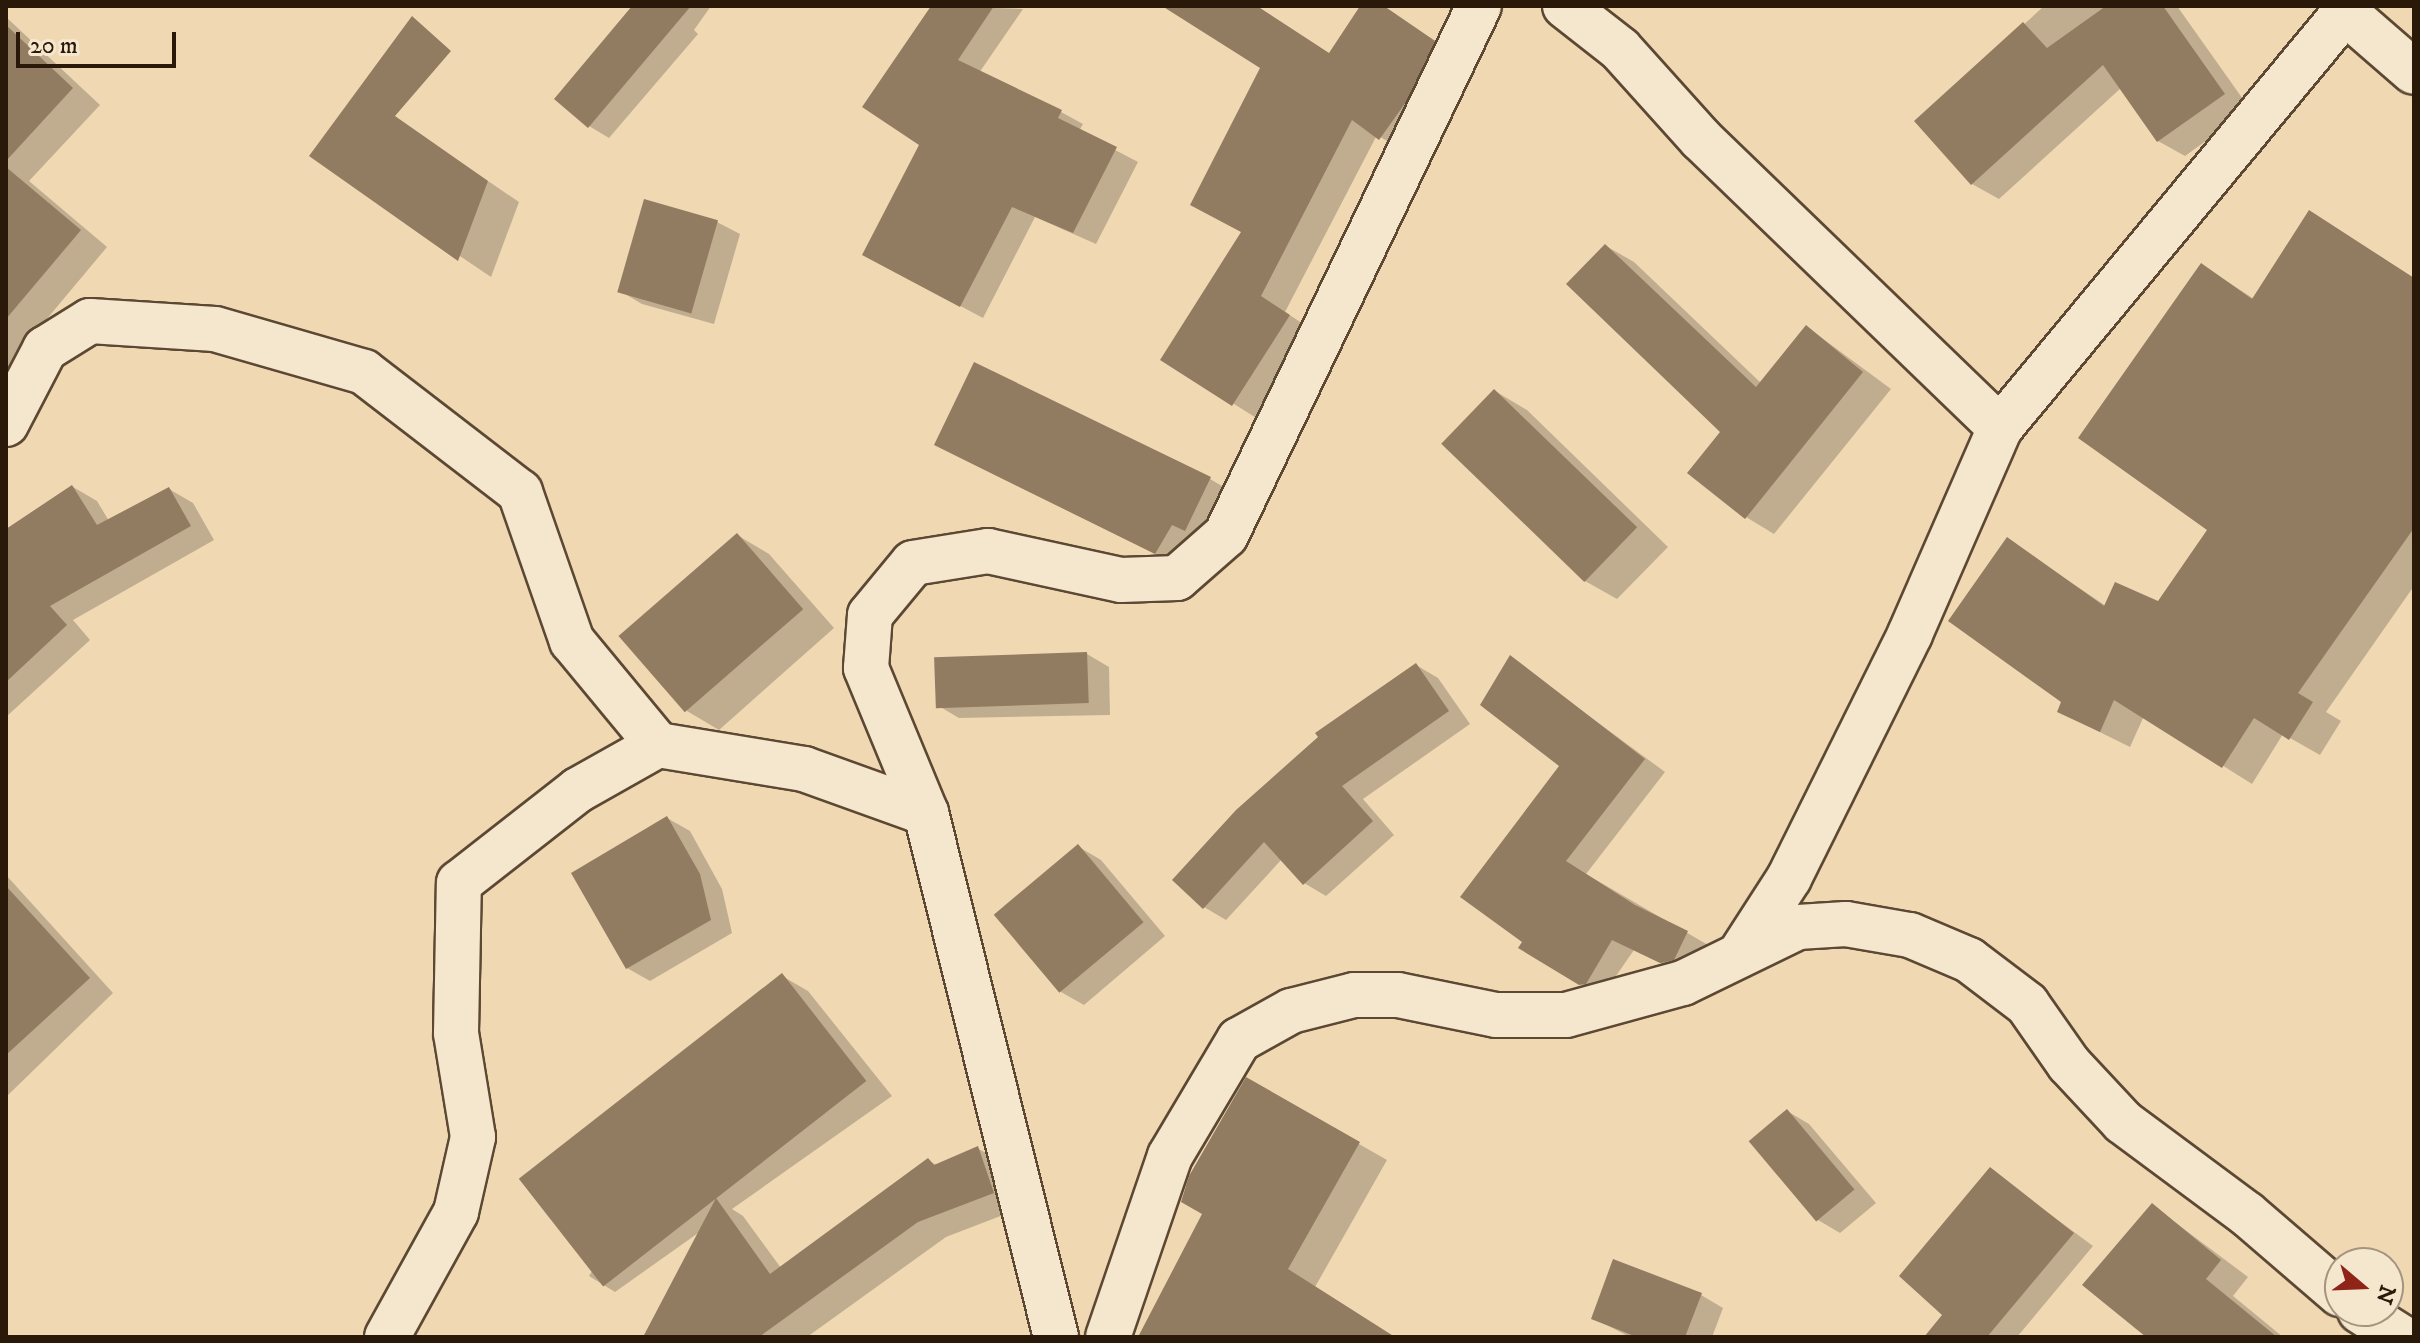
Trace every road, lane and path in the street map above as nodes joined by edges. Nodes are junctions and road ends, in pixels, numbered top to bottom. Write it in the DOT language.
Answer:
graph roads {
  1 [pos="1479,6"];
  2 [pos="1565,6"];
  3 [pos="2347,9"];
  4 [pos="2414,72"];
  5 [pos="6,424"];
  6 [pos="2000,428"];
  7 [pos="658,745"];
  8 [pos="926,813"];
  9 [pos="1742,951"];
  10 [pos="2324,1280"];
  11 [pos="387,1337"];
  12 [pos="1056,1337"];
  13 [pos="1108,1337"];
  1 -- 8 [label="street"];
  2 -- 6 [label="street"];
  3 -- 4 [label="street"];
  3 -- 6 [label="street"];
  5 -- 7 [label="street"];
  6 -- 9 [label="street"];
  7 -- 8 [label="street"];
  7 -- 11 [label="street"];
  8 -- 12 [label="street"];
  9 -- 10 [label="street"];
  9 -- 13 [label="street"];
}
